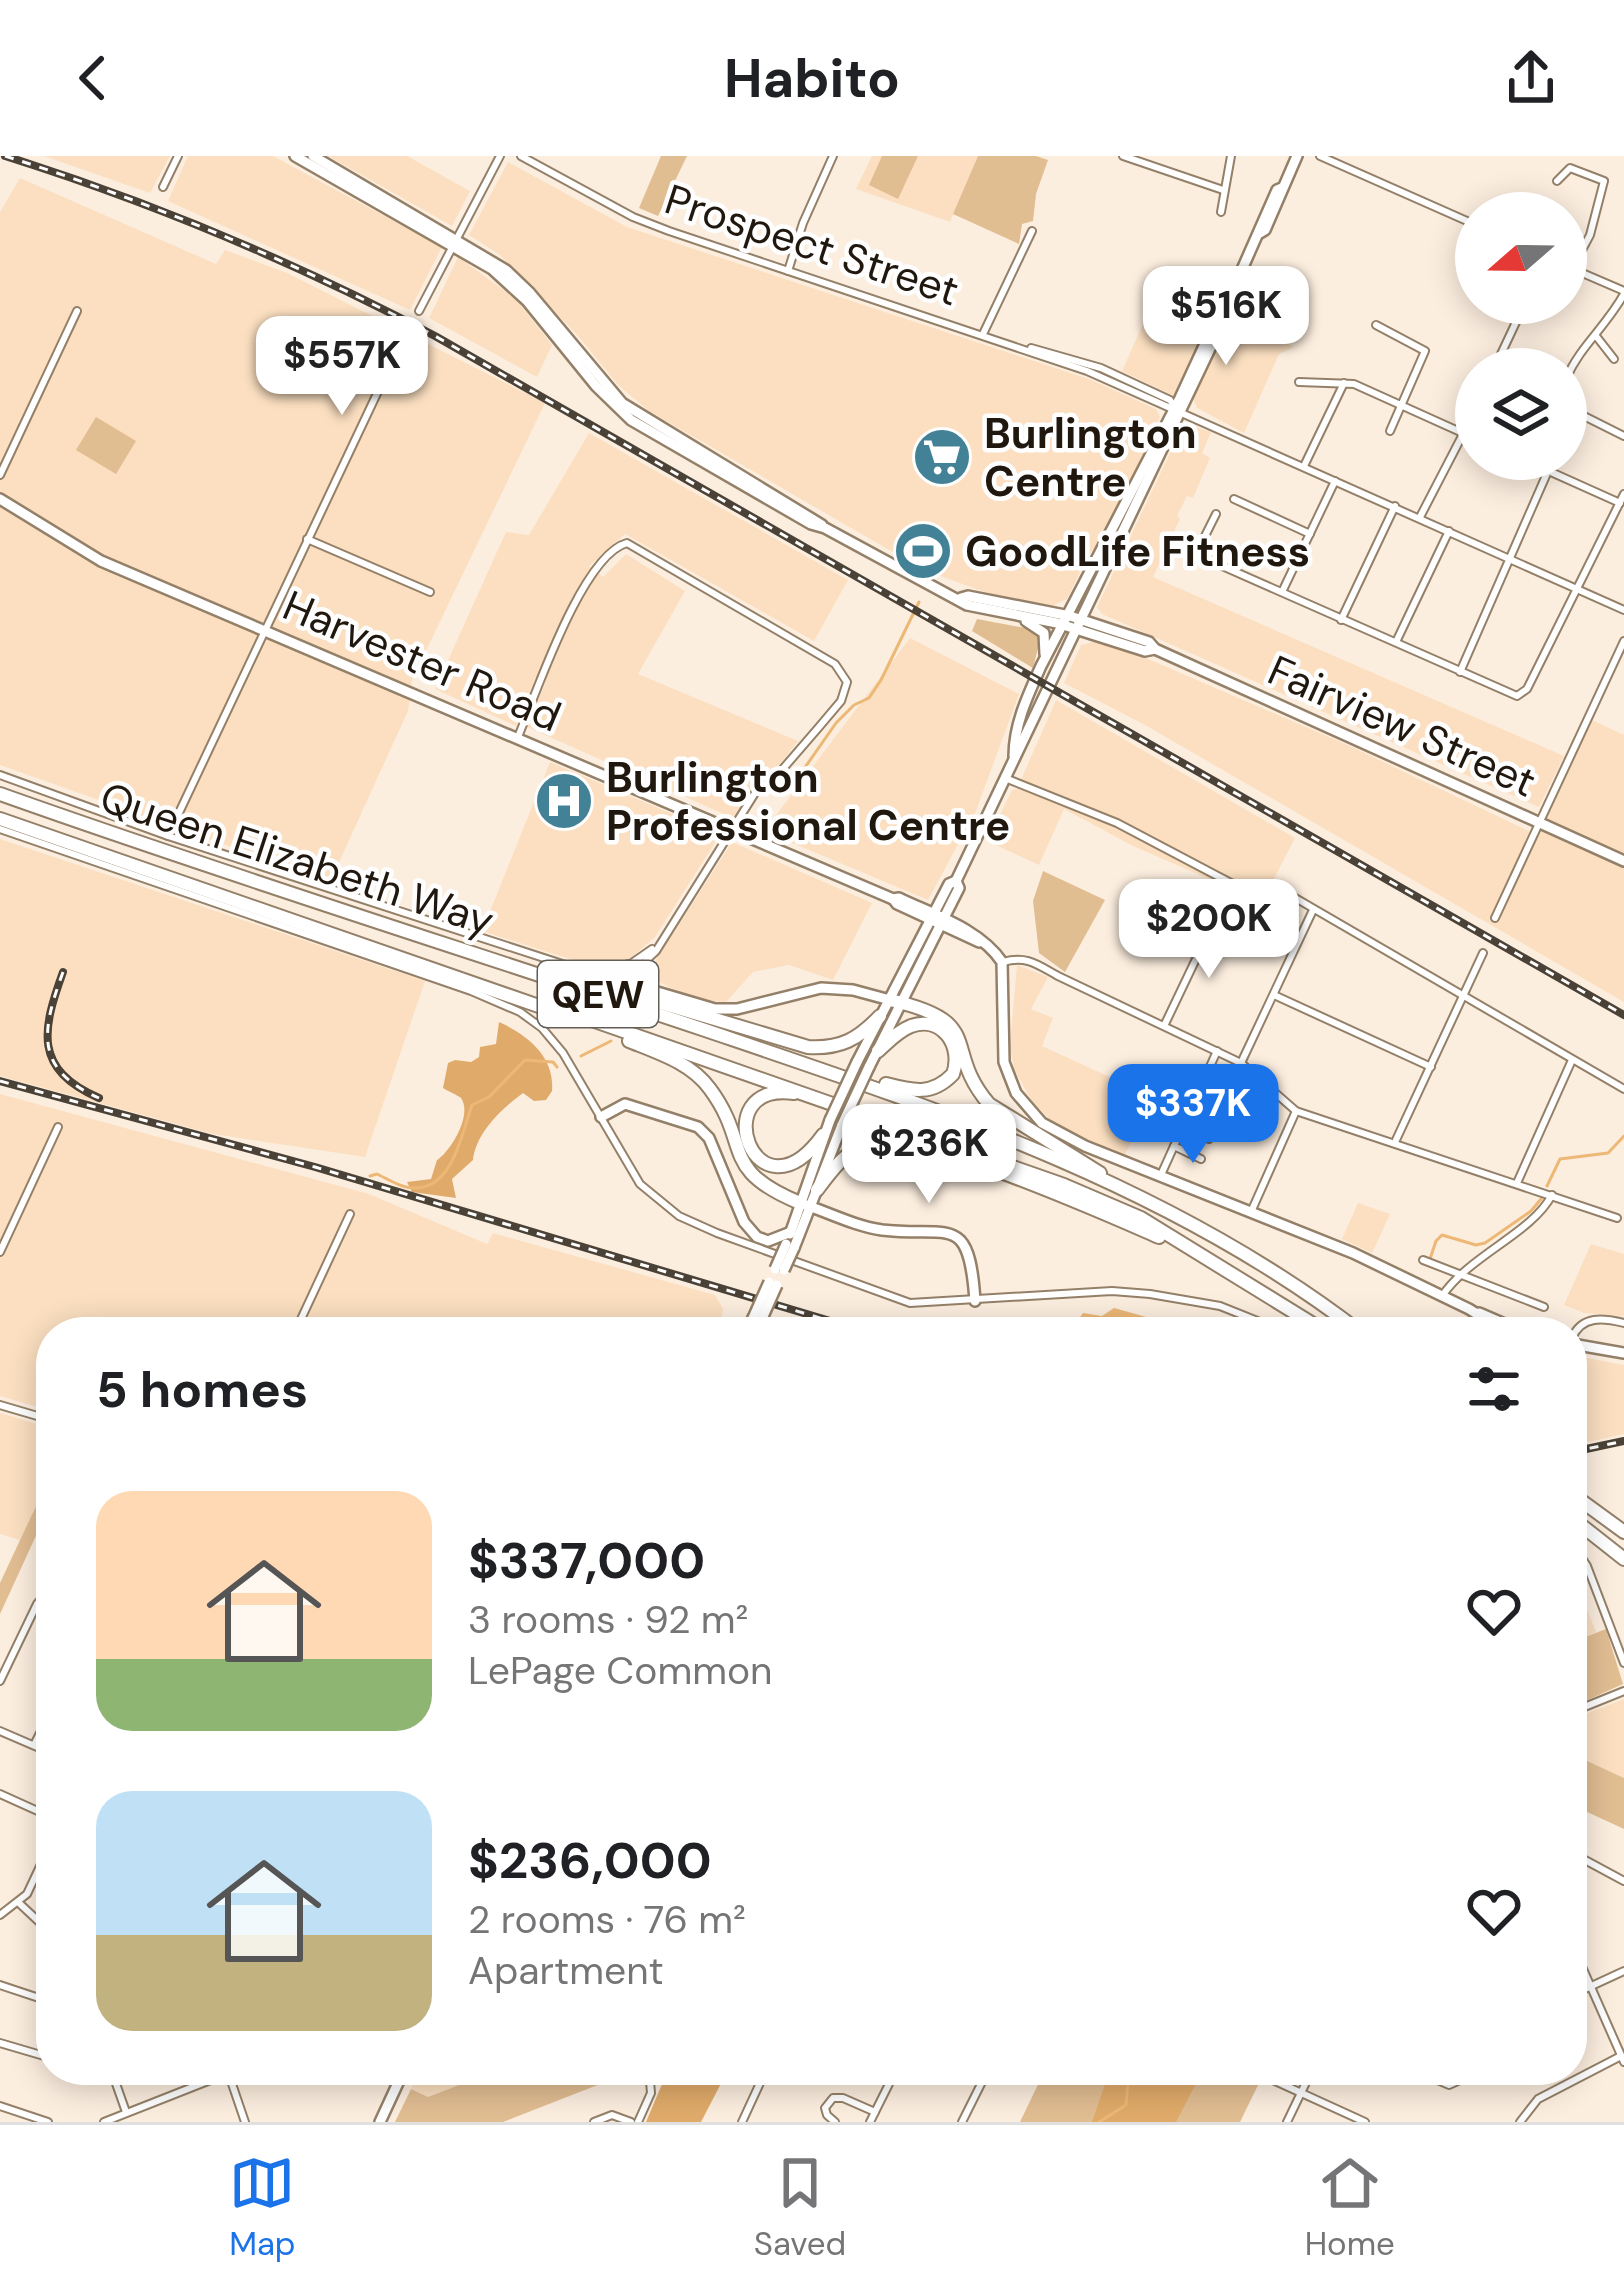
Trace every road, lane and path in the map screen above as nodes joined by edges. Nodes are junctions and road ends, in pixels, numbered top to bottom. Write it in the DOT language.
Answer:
graph roads {
  1 [pos="178,156"];
  2 [pos="295,156"];
  3 [pos="313,156"];
  4 [pos="500,156"];
  5 [pos="521,156"];
  6 [pos="832,156"];
  7 [pos="1123,156"];
  8 [pos="1231,156"];
  9 [pos="1297,156"];
  10 [pos="1320,156"];
  11 [pos="1557,181"];
  12 [pos="164,187"];
  13 [pos="1223,190"];
  14 [pos="1221,212"];
  15 [pos="1455,216"];
  16 [pos="1033,231"];
  17 [pos="1587,240"];
  18 [pos="455,242"];
  19 [pos="788,271"];
  20 [pos="1587,276"];
  21 [pos="1624,293"];
  22 [pos="418,310"];
  23 [pos="77,311"];
  24 [pos="1376,326"];
  25 [pos="983,334"];
  26 [pos="1596,336"];
  27 [pos="1584,348"];
  28 [pos="1614,359"];
  29 [pos="414,361"];
  30 [pos="1299,382"];
  31 [pos="1344,383"];
  32 [pos="1401,406"];
  33 [pos="1178,409"];
  34 [pos="1587,418"];
  35 [pos="1390,430"];
  36 [pos="1455,430"];
  37 [pos="1624,436"];
  38 [pos="1455,451"];
  39 [pos="1304,467"];
  40 [pos="0,475"];
  41 [pos="1544,480"];
  42 [pos="1573,480"];
  43 [pos="1335,482"];
  44 [pos="1622,498"];
  45 [pos="0,499"];
  46 [pos="1234,499"];
  47 [pos="1395,506"];
  48 [pos="1216,514"];
  49 [pos="1420,517"];
  50 [pos="1450,531"];
  51 [pos="1310,534"];
  52 [pos="307,539"];
  53 [pos="1509,558"];
  54 [pos="1083,587"];
  55 [pos="1576,588"];
  56 [pos="430,592"];
  57 [pos="1282,593"];
  58 [pos="961,598"];
  59 [pos="1090,601"];
  60 [pos="1624,610"];
  61 [pos="1043,611"];
  62 [pos="1017,615"];
  63 [pos="1340,620"];
  64 [pos="1073,622"];
  65 [pos="265,631"];
  66 [pos="1106,632"];
  67 [pos="1624,641"];
  68 [pos="1396,643"];
  69 [pos="1065,652"];
  70 [pos="1042,666"];
  71 [pos="1460,671"];
  72 [pos="518,737"];
  73 [pos="1014,756"];
  74 [pos="0,776"];
  75 [pos="1005,778"];
  76 [pos="0,794"];
  77 [pos="0,819"];
  78 [pos="1539,824"];
  79 [pos="0,829"];
  80 [pos="731,829"];
  81 [pos="167,836"];
  82 [pos="1624,861"];
  83 [pos="952,882"];
  84 [pos="1273,885"];
  85 [pos="1246,891"];
  86 [pos="893,899"];
  87 [pos="911,904"];
  88 [pos="1225,910"];
  89 [pos="1313,910"];
  90 [pos="1495,918"];
  91 [pos="937,920"];
  92 [pos="476,953"];
  93 [pos="1483,953"];
  94 [pos="1002,962"];
  95 [pos="631,967"];
  96 [pos="1274,994"];
  97 [pos="1463,997"];
  98 [pos="896,1001"];
  99 [pos="556,1012"];
  100 [pos="880,1016"];
  101 [pos="1164,1026"];
  102 [pos="878,1051"];
  103 [pos="1217,1052"];
  104 [pos="1572,1060"];
  105 [pos="1241,1063"];
  106 [pos="1431,1067"];
  107 [pos="853,1080"];
  108 [pos="1624,1090"];
  109 [pos="843,1105"];
  110 [pos="1192,1106"];
  111 [pos="1296,1111"];
  112 [pos="601,1118"];
  113 [pos="1219,1119"];
  114 [pos="1183,1126"];
  115 [pos="58,1127"];
  116 [pos="823,1135"];
  117 [pos="1209,1139"];
  118 [pos="1396,1141"];
  119 [pos="1174,1146"];
  120 [pos="1201,1159"];
  121 [pos="1160,1177"];
  122 [pos="1110,1182"];
  123 [pos="1517,1183"];
  124 [pos="817,1190"];
  125 [pos="1552,1195"];
  126 [pos="806,1205"];
  127 [pos="350,1214"];
  128 [pos="1251,1214"];
  129 [pos="1617,1218"];
  130 [pos="791,1232"];
  131 [pos="790,1246"];
  132 [pos="0,1252"];
  133 [pos="1423,1260"];
  134 [pos="1229,1272"];
  135 [pos="1458,1274"];
  136 [pos="1442,1296"];
  137 [pos="975,1301"];
  138 [pos="1544,1307"];
  139 [pos="303,1317"];
  140 [pos="760,1317"];
  141 [pos="1248,1317"];
  142 [pos="1302,1317"];
  143 [pos="1338,1317"];
  144 [pos="1486,1317"];
  145 [pos="1587,1322"];
  146 [pos="1624,1323"];
  147 [pos="1587,1344"];
  148 [pos="1624,1353"];
  149 [pos="0,1406"];
  150 [pos="36,1416"];
  151 [pos="1587,1504"];
  152 [pos="1587,1530"];
  153 [pos="1624,1532"];
  154 [pos="1624,1559"];
  155 [pos="1587,1566"];
  156 [pos="36,1606"];
  157 [pos="1624,1664"];
  158 [pos="0,1681"];
  159 [pos="1624,1691"];
  160 [pos="1587,1706"];
  161 [pos="0,1731"];
  162 [pos="36,1741"];
  163 [pos="34,1745"];
  164 [pos="0,1794"];
  165 [pos="36,1810"];
  166 [pos="1587,1861"];
  167 [pos="36,1873"];
  168 [pos="1624,1881"];
  169 [pos="20,1903"];
  170 [pos="0,1915"];
  171 [pos="36,1918"];
  172 [pos="1624,1970"];
  173 [pos="1587,1978"];
  174 [pos="0,1985"];
  175 [pos="1591,1987"];
  176 [pos="1587,1989"];
  177 [pos="36,1997"];
  178 [pos="0,2043"];
  179 [pos="36,2054"];
  180 [pos="1623,2057"];
  181 [pos="1587,2075"];
  182 [pos="117,2085"];
  183 [pos="199,2085"];
  184 [pos="235,2085"];
  185 [pos="397,2085"];
  186 [pos="651,2085"];
  187 [pos="759,2085"];
  188 [pos="888,2085"];
  189 [pos="983,2085"];
  190 [pos="1283,2085"];
  191 [pos="1306,2085"];
  192 [pos="1566,2085"];
  193 [pos="1302,2094"];
  194 [pos="0,2106"];
  195 [pos="875,2112"];
  196 [pos="127,2113"];
  197 [pos="964,2121"];
  198 [pos="48,2122"];
  199 [pos="104,2122"];
  200 [pos="245,2122"];
  201 [pos="380,2122"];
  202 [pos="594,2122"];
  203 [pos="634,2122"];
  204 [pos="742,2122"];
  205 [pos="836,2122"];
  206 [pos="870,2122"];
  207 [pos="1287,2122"];
  208 [pos="1365,2122"];
  209 [pos="1520,2122"];
  1 -- 12 [label="street"];
  2 -- 18 [label="main road, Fairview Street"];
  3 -- 18 [label="main road, Fairview Street"];
  4 -- 18 [label="street"];
  5 -- 19 [label="street, Prospect Street"];
  6 -- 19 [label="street"];
  7 -- 13 [label="street"];
  8 -- 13 [label="street"];
  9 -- 33 [label="main road"];
  10 -- 15 [label="street"];
  11 -- 17 [label="street"];
  13 -- 14 [label="street"];
  16 -- 25 [label="street"];
  18 -- 22 [label="street"];
  18 -- 58 [label="main road, Fairview Street"];
  19 -- 25 [label="street, Prospect Street"];
  20 -- 21 [label="street"];
  21 -- 26 [label="street"];
  23 -- 40 [label="street"];
  24 -- 32 [label="street"];
  25 -- 33 [label="street, Prospect Street"];
  26 -- 27 [label="street"];
  26 -- 28 [label="street"];
  29 -- 52 [label="street"];
  30 -- 31 [label="street"];
  31 -- 32 [label="street"];
  31 -- 39 [label="street"];
  32 -- 35 [label="street"];
  32 -- 36 [label="street"];
  33 -- 39 [label="street, Prospect Street"];
  33 -- 54 [label="main road"];
  33 -- 59 [label="main road"];
  34 -- 37 [label="street"];
  38 -- 49 [label="street"];
  39 -- 43 [label="street, Prospect Street"];
  41 -- 53 [label="street"];
  42 -- 44 [label="street"];
  43 -- 47 [label="street, Prospect Street"];
  43 -- 51 [label="street"];
  44 -- 55 [label="street"];
  45 -- 65 [label="main road, Harvester Road"];
  46 -- 51 [label="street"];
  47 -- 49 [label="street, Prospect Street"];
  47 -- 63 [label="street"];
  48 -- 57 [label="street"];
  49 -- 50 [label="street, Prospect Street"];
  50 -- 53 [label="street, Prospect Street"];
  50 -- 68 [label="street"];
  51 -- 57 [label="street"];
  52 -- 56 [label="street"];
  52 -- 65 [label="street"];
  53 -- 55 [label="street, Prospect Street"];
  53 -- 71 [label="street"];
  54 -- 61 [label="main road"];
  54 -- 64 [label="main road"];
  55 -- 60 [label="street, Prospect Street"];
  55 -- 71 [label="street"];
  57 -- 63 [label="street"];
  58 -- 61 [label="main road, Fairview Street"];
  58 -- 62 [label="main road, Fairview Street"];
  59 -- 64 [label="main road"];
  59 -- 66 [label="main road"];
  61 -- 64 [label="main road, Fairview Street"];
  62 -- 64 [label="main road, Fairview Street"];
  62 -- 70 [label="main road"];
  63 -- 68 [label="street"];
  64 -- 66 [label="main road, Fairview Street"];
  64 -- 69 [label="main road"];
  64 -- 70 [label="main road"];
  65 -- 72 [label="main road, Harvester Road"];
  65 -- 81 [label="street"];
  66 -- 69 [label="main road"];
  66 -- 78 [label="main road, Fairview Street"];
  67 -- 78 [label="street"];
  68 -- 71 [label="street"];
  69 -- 73 [label="main road"];
  70 -- 73 [label="main road"];
  72 -- 80 [label="main road, Harvester Road"];
  72 -- 80 [label="street"];
  73 -- 75 [label="main road"];
  74 -- 81 [label="street"];
  75 -- 83 [label="main road"];
  75 -- 85 [label="street"];
  76 -- 92 [label="highway, Queen Elizabeth Way / QEW"];
  77 -- 99 [label="highway, Queen Elizabeth Way / QEW"];
  78 -- 82 [label="main road, Fairview Street"];
  78 -- 90 [label="street"];
  79 -- 112 [label="street"];
  80 -- 86 [label="main road, Harvester Road"];
  80 -- 95 [label="street"];
  81 -- 95 [label="street"];
  83 -- 87 [label="main road"];
  83 -- 91 [label="main road"];
  84 -- 89 [label="street"];
  86 -- 87 [label="main road, Harvester Road"];
  86 -- 91 [label="main road, Harvester Road"];
  87 -- 91 [label="main road, Harvester Road"];
  88 -- 101 [label="street"];
  89 -- 96 [label="street"];
  89 -- 97 [label="street"];
  91 -- 94 [label="main road"];
  91 -- 98 [label="main road"];
  92 -- 100 [label="highway"];
  92 -- 107 [label="highway, Queen Elizabeth Way / QEW"];
  93 -- 97 [label="street"];
  94 -- 101 [label="street"];
  94 -- 121 [label="main road"];
  95 -- 98 [label="main road"];
  96 -- 105 [label="street"];
  96 -- 106 [label="street"];
  97 -- 104 [label="street"];
  97 -- 106 [label="street"];
  98 -- 100 [label="main road"];
  98 -- 102 [label="main road"];
  98 -- 122 [label="highway"];
  99 -- 109 [label="highway, Queen Elizabeth Way / QEW"];
  99 -- 126 [label="highway"];
  100 -- 116 [label="main road, bridge"];
  101 -- 103 [label="street"];
  102 -- 107 [label="highway"];
  102 -- 124 [label="main road, bridge"];
  103 -- 105 [label="street"];
  103 -- 110 [label="street"];
  104 -- 108 [label="street"];
  104 -- 123 [label="street"];
  105 -- 111 [label="street"];
  106 -- 118 [label="street"];
  107 -- 122 [label="highway, Queen Elizabeth Way / QEW"];
  109 -- 116 [label="highway"];
  109 -- 134 [label="highway, Queen Elizabeth Way / QEW"];
  110 -- 113 [label="street"];
  110 -- 114 [label="street"];
  111 -- 118 [label="street"];
  111 -- 128 [label="street"];
  112 -- 130 [label="main road"];
  112 -- 137 [label="street"];
  114 -- 117 [label="street"];
  114 -- 119 [label="street"];
  115 -- 132 [label="street"];
  116 -- 126 [label="main road"];
  118 -- 123 [label="street"];
  119 -- 120 [label="street"];
  119 -- 121 [label="street"];
  121 -- 128 [label="main road"];
  122 -- 143 [label="highway, Queen Elizabeth Way / QEW"];
  123 -- 125 [label="street"];
  124 -- 126 [label="main road"];
  124 -- 134 [label="highway"];
  125 -- 129 [label="street"];
  125 -- 135 [label="street"];
  126 -- 130 [label="main road"];
  126 -- 131 [label="main road"];
  126 -- 137 [label="main road"];
  127 -- 139 [label="street"];
  128 -- 136 [label="main road"];
  130 -- 131 [label="main road"];
  131 -- 140 [label="main road, bridge"];
  133 -- 135 [label="street"];
  134 -- 142 [label="highway, Queen Elizabeth Way / QEW"];
  135 -- 136 [label="street"];
  135 -- 138 [label="street"];
  136 -- 144 [label="main road"];
  137 -- 141 [label="street"];
  145 -- 146 [label="street"];
  147 -- 148 [label="main road"];
  149 -- 150 [label="street"];
  151 -- 153 [label="highway"];
  152 -- 154 [label="highway"];
  155 -- 157 [label="street"];
  156 -- 158 [label="street"];
  159 -- 160 [label="street"];
  161 -- 163 [label="street"];
  162 -- 163 [label="street"];
  164 -- 165 [label="street"];
  166 -- 168 [label="street"];
  167 -- 169 [label="street"];
  169 -- 170 [label="street"];
  169 -- 171 [label="street"];
  172 -- 175 [label="street"];
  173 -- 175 [label="street"];
  174 -- 177 [label="street"];
  175 -- 176 [label="street"];
  175 -- 180 [label="street"];
  178 -- 179 [label="street"];
  180 -- 181 [label="street"];
  182 -- 196 [label="street"];
  183 -- 196 [label="street"];
  184 -- 200 [label="street"];
  185 -- 201 [label="main road"];
  186 -- 203 [label="street"];
  187 -- 204 [label="street"];
  188 -- 195 [label="street"];
  189 -- 197 [label="street"];
  190 -- 193 [label="street"];
  191 -- 193 [label="street"];
  192 -- 209 [label="street"];
  193 -- 207 [label="street"];
  193 -- 208 [label="street"];
  194 -- 198 [label="street"];
  195 -- 205 [label="street"];
  195 -- 206 [label="street"];
  196 -- 199 [label="street"];
  202 -- 203 [label="street"];
}
